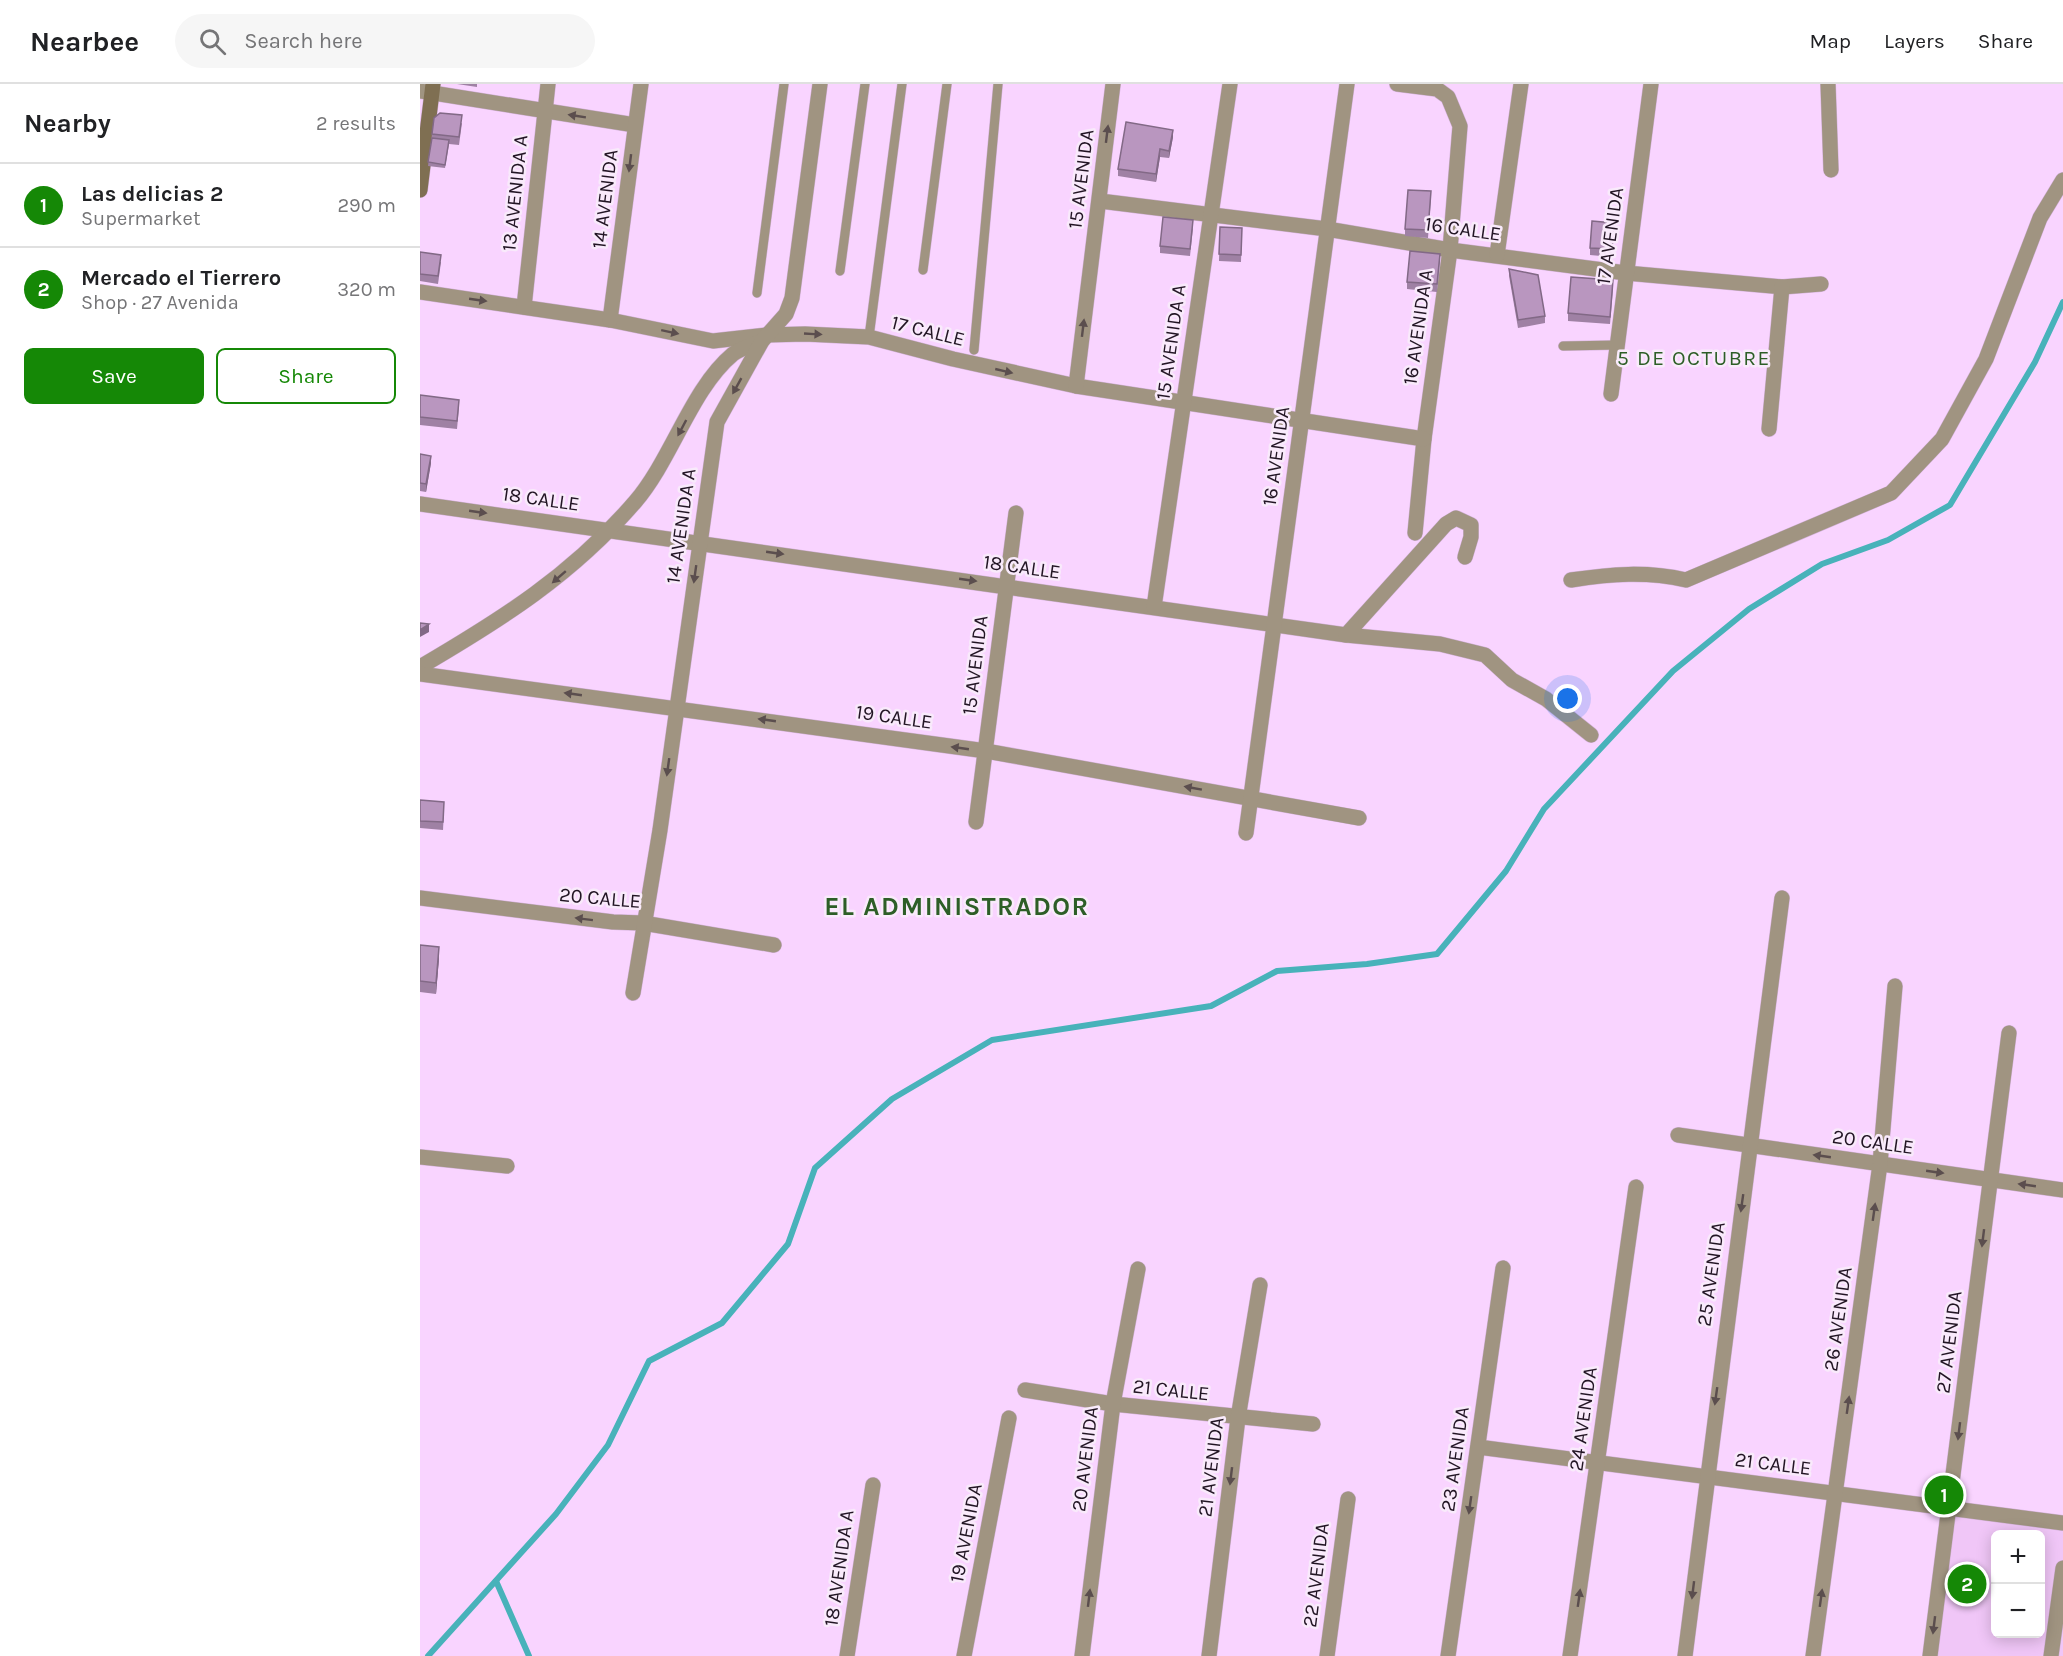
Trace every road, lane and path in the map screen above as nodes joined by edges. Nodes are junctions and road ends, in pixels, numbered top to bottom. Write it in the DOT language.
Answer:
graph roads {
  1 [pos="548,84"];
  2 [pos="641,84"];
  3 [pos="784,84"];
  4 [pos="820,84"];
  5 [pos="865,84"];
  6 [pos="902,84"];
  7 [pos="947,84"];
  8 [pos="998,84"];
  9 [pos="1113,84"];
  10 [pos="1230,84"];
  11 [pos="1347,84"];
  12 [pos="1397,84"];
  13 [pos="1521,84"];
  14 [pos="1651,84"];
  15 [pos="1828,84"];
  16 [pos="428,90"];
  17 [pos="545,111"];
  18 [pos="635,125"];
  19 [pos="1831,170"];
  20 [pos="2063,180"];
  21 [pos="420,190"];
  22 [pos="1100,201"];
  23 [pos="1211,215"];
  24 [pos="1328,229"];
  25 [pos="1450,250"];
  26 [pos="1497,255"];
  27 [pos="923,270"];
  28 [pos="840,271"];
  29 [pos="1626,273"];
  30 [pos="1821,284"];
  31 [pos="1782,287"];
  32 [pos="420,292"];
  33 [pos="757,293"];
  34 [pos="524,307"];
  35 [pos="610,320"];
  36 [pos="869,337"];
  37 [pos="764,338"];
  38 [pos="1617,345"];
  39 [pos="1563,346"];
  40 [pos="974,350"];
  41 [pos="1076,386"];
  42 [pos="1611,394"];
  43 [pos="1184,401"];
  44 [pos="1302,418"];
  45 [pos="1769,429"];
  46 [pos="1424,439"];
  47 [pos="420,504"];
  48 [pos="1016,513"];
  49 [pos="610,530"];
  50 [pos="1415,533"];
  51 [pos="699,543"];
  52 [pos="1465,557"];
  53 [pos="1571,580"];
  54 [pos="1007,586"];
  55 [pos="1154,607"];
  56 [pos="1274,624"];
  57 [pos="1346,634"];
  58 [pos="420,667"];
  59 [pos="420,674"];
  60 [pos="676,708"];
  61 [pos="1591,735"];
  62 [pos="986,752"];
  63 [pos="1251,799"];
  64 [pos="1359,818"];
  65 [pos="976,822"];
  66 [pos="1246,834"];
  67 [pos="420,898"];
  68 [pos="1782,898"];
  69 [pos="643,922"];
  70 [pos="774,945"];
  71 [pos="1895,986"];
  72 [pos="633,993"];
  73 [pos="2009,1033"];
  74 [pos="1678,1135"];
  75 [pos="1750,1145"];
  76 [pos="420,1157"];
  77 [pos="1880,1164"];
  78 [pos="507,1166"];
  79 [pos="1990,1180"];
  80 [pos="1636,1187"];
  81 [pos="2063,1190"];
  82 [pos="1503,1268"];
  83 [pos="1138,1269"];
  84 [pos="1260,1285"];
  85 [pos="1025,1390"];
  86 [pos="1113,1404"];
  87 [pos="1238,1418"];
  88 [pos="1008,1419"];
  89 [pos="1313,1424"];
  90 [pos="1478,1447"];
  91 [pos="1598,1463"];
  92 [pos="1706,1477"];
  93 [pos="873,1485"];
  94 [pos="1836,1493"];
  95 [pos="1347,1499"];
  96 [pos="1949,1508"];
  97 [pos="2063,1523"];
  98 [pos="2063,1568"];
  99 [pos="847,1656"];
  100 [pos="964,1656"];
  101 [pos="1082,1656"];
  102 [pos="1209,1656"];
  103 [pos="1327,1656"];
  104 [pos="1448,1656"];
  105 [pos="1570,1656"];
  106 [pos="1685,1656"];
  107 [pos="1813,1656"];
  108 [pos="1930,1656"];
  109 [pos="2051,1656"];
  1 -- 17 [label="street, 13 AVENIDA A"];
  2 -- 18 [label="street, 14 AVENIDA"];
  3 -- 33 [label="lane"];
  4 -- 37 [label="street, 14 AVENIDA A"];
  5 -- 28 [label="lane"];
  6 -- 36 [label="lane"];
  7 -- 27 [label="lane"];
  8 -- 40 [label="lane"];
  22 -- 9 [label="street, 15 AVENIDA, one-way"];
  10 -- 23 [label="street, 15 AVENIDA A"];
  11 -- 24 [label="street, 16 AVENIDA"];
  12 -- 25 [label="street, 16 AVENIDA A"];
  13 -- 26 [label="street"];
  14 -- 29 [label="street, 17 AVENIDA"];
  15 -- 19 [label="street"];
  16 -- 17 [label="street"];
  16 -- 21 [label="street"];
  18 -- 17 [label="street, one-way"];
  17 -- 34 [label="street, 13 AVENIDA A"];
  18 -- 35 [label="street, 14 AVENIDA, one-way"];
  20 -- 53 [label="street"];
  22 -- 23 [label="street, 16 CALLE"];
  41 -- 22 [label="street, 15 AVENIDA, one-way"];
  23 -- 24 [label="street, 16 CALLE"];
  23 -- 43 [label="street, 15 AVENIDA A"];
  24 -- 25 [label="street, 16 CALLE"];
  24 -- 44 [label="street, 16 AVENIDA"];
  25 -- 26 [label="street, 16 CALLE"];
  25 -- 46 [label="street, 16 AVENIDA A"];
  26 -- 29 [label="street, 16 CALLE"];
  29 -- 31 [label="street, 16 CALLE"];
  29 -- 38 [label="street, 17 AVENIDA"];
  30 -- 31 [label="street, 16 CALLE"];
  31 -- 45 [label="street"];
  32 -- 34 [label="street, 17 CALLE, one-way"];
  34 -- 35 [label="street, 17 CALLE"];
  35 -- 37 [label="street, 17 CALLE, one-way"];
  37 -- 36 [label="street, 17 CALLE, one-way"];
  36 -- 41 [label="street, 17 CALLE, one-way"];
  37 -- 49 [label="street, one-way"];
  37 -- 51 [label="street, 14 AVENIDA A, one-way"];
  38 -- 39 [label="lane"];
  38 -- 42 [label="street, 17 AVENIDA"];
  41 -- 43 [label="street, 17 CALLE"];
  43 -- 44 [label="street, 17 CALLE"];
  43 -- 55 [label="street, 15 AVENIDA A"];
  44 -- 46 [label="street, 17 CALLE"];
  44 -- 56 [label="street, 16 AVENIDA"];
  46 -- 50 [label="street, 16 AVENIDA A"];
  47 -- 49 [label="street, 18 CALLE, one-way"];
  48 -- 54 [label="street, 15 AVENIDA"];
  49 -- 51 [label="street, 18 CALLE"];
  49 -- 58 [label="street, one-way"];
  51 -- 54 [label="street, 18 CALLE, one-way"];
  51 -- 60 [label="street, 14 AVENIDA A, one-way"];
  52 -- 57 [label="street"];
  54 -- 55 [label="street, 18 CALLE"];
  54 -- 62 [label="street, 15 AVENIDA"];
  55 -- 56 [label="street, 18 CALLE"];
  56 -- 57 [label="street, 18 CALLE"];
  56 -- 63 [label="street, 16 AVENIDA"];
  57 -- 61 [label="street, 18 CALLE"];
  60 -- 59 [label="street, 19 CALLE, one-way"];
  62 -- 60 [label="street, 19 CALLE, one-way"];
  60 -- 69 [label="street, 14 AVENIDA A, one-way"];
  63 -- 62 [label="street, 19 CALLE, one-way"];
  62 -- 65 [label="street, 15 AVENIDA"];
  63 -- 64 [label="street, 19 CALLE"];
  63 -- 66 [label="street, 16 AVENIDA"];
  69 -- 67 [label="street, 20 CALLE, one-way"];
  68 -- 75 [label="street, 25 AVENIDA"];
  69 -- 70 [label="street, 20 CALLE"];
  69 -- 72 [label="street, 14 AVENIDA A"];
  71 -- 77 [label="street, 26 AVENIDA"];
  73 -- 79 [label="street, 27 AVENIDA"];
  74 -- 75 [label="street, 20 CALLE"];
  77 -- 75 [label="street, 20 CALLE, one-way"];
  75 -- 92 [label="street, 25 AVENIDA, one-way"];
  76 -- 78 [label="street"];
  77 -- 79 [label="street, 20 CALLE, one-way"];
  94 -- 77 [label="street, 26 AVENIDA, one-way"];
  81 -- 79 [label="street, 20 CALLE, one-way"];
  79 -- 96 [label="street, 27 AVENIDA, one-way"];
  80 -- 91 [label="street, 24 AVENIDA"];
  82 -- 90 [label="street, 23 AVENIDA"];
  83 -- 86 [label="street, 20 AVENIDA"];
  84 -- 87 [label="street, 21 AVENIDA"];
  85 -- 86 [label="street, 21 CALLE"];
  86 -- 87 [label="street, 21 CALLE"];
  101 -- 86 [label="street, 20 AVENIDA, one-way"];
  87 -- 89 [label="street, 21 CALLE"];
  87 -- 102 [label="street, 21 AVENIDA, one-way"];
  88 -- 100 [label="street, 19 AVENIDA"];
  90 -- 91 [label="street, 21 CALLE"];
  90 -- 104 [label="street, 23 AVENIDA, one-way"];
  91 -- 92 [label="street, 21 CALLE"];
  105 -- 91 [label="street, 24 AVENIDA, one-way"];
  92 -- 94 [label="street, 21 CALLE"];
  92 -- 106 [label="street, 25 AVENIDA, one-way"];
  93 -- 99 [label="street, 18 AVENIDA A"];
  94 -- 96 [label="street, 21 CALLE"];
  107 -- 94 [label="street, 26 AVENIDA, one-way"];
  95 -- 103 [label="street, 22 AVENIDA"];
  96 -- 97 [label="street, 21 CALLE"];
  96 -- 108 [label="street, 27 AVENIDA, one-way"];
  98 -- 109 [label="street"];
}
